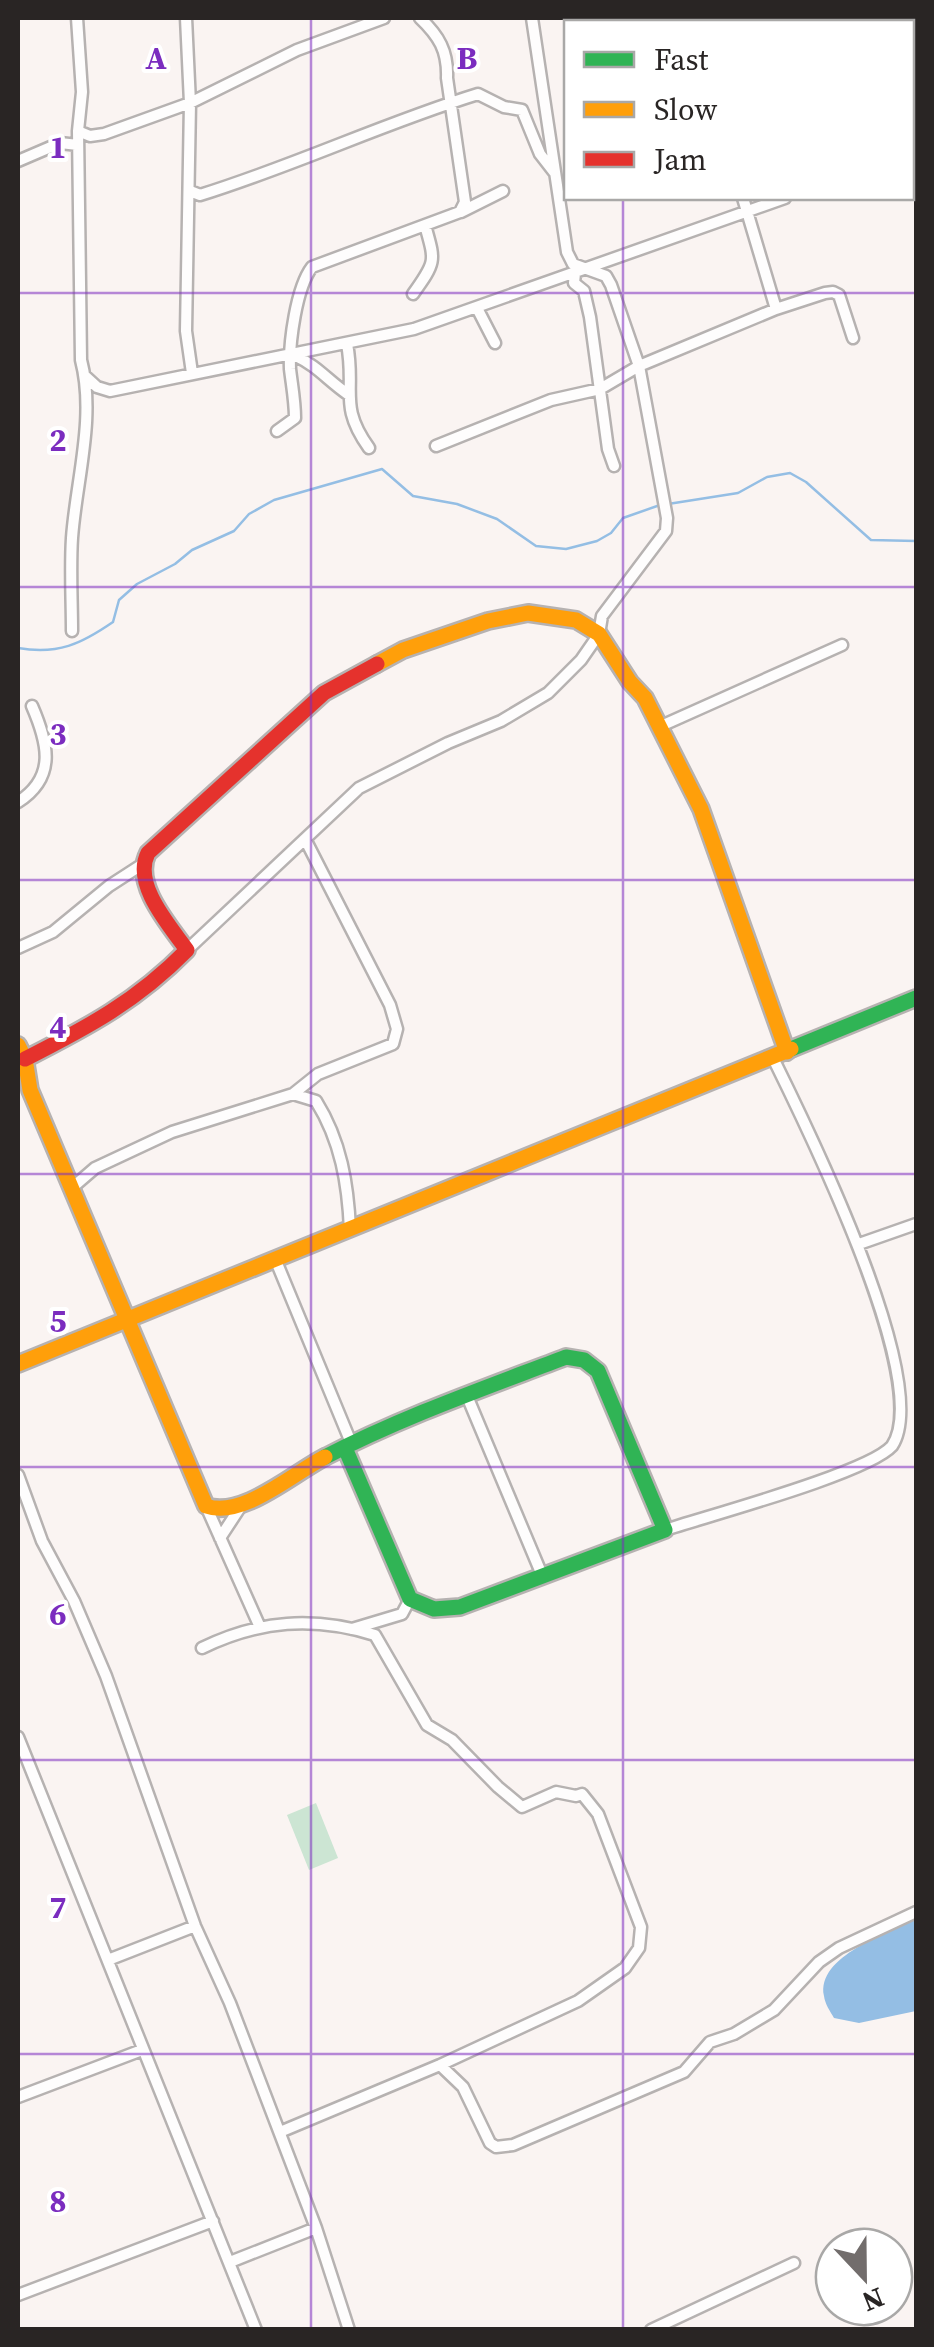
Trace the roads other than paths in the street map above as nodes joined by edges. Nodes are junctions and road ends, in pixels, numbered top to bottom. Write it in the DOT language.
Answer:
graph roads {
  1 [pos="77,18"];
  2 [pos="186,18"];
  3 [pos="384,18"];
  4 [pos="420,18"];
  5 [pos="532,18"];
  6 [pos="190,103"];
  7 [pos="451,105"];
  8 [pos="78,131"];
  9 [pos="78,145"];
  10 [pos="18,161"];
  11 [pos="555,172"];
  12 [pos="190,190"];
  13 [pos="504,191"];
  14 [pos="743,200"];
  15 [pos="780,200"];
  16 [pos="745,211"];
  17 [pos="460,212"];
  18 [pos="425,225"];
  19 [pos="578,271"];
  20 [pos="413,294"];
  21 [pos="476,308"];
  22 [pos="776,309"];
  23 [pos="853,338"];
  24 [pos="495,343"];
  25 [pos="346,344"];
  26 [pos="292,354"];
  27 [pos="639,366"];
  28 [pos="192,372"];
  29 [pos="85,376"];
  30 [pos="600,389"];
  31 [pos="349,395"];
  32 [pos="277,431"];
  33 [pos="436,446"];
  34 [pos="369,448"];
  35 [pos="614,466"];
  36 [pos="72,632"];
  37 [pos="599,634"];
  38 [pos="842,645"];
  39 [pos="32,706"];
  40 [pos="661,726"];
  41 [pos="18,802"];
  42 [pos="305,839"];
  43 [pos="143,864"];
  44 [pos="18,948"];
  45 [pos="187,950"];
  46 [pos="916,998"];
  47 [pos="21,1052"];
  48 [pos="780,1055"];
  49 [pos="293,1094"];
  50 [pos="73,1187"];
  51 [pos="916,1224"];
  52 [pos="350,1230"];
  53 [pos="859,1244"];
  54 [pos="276,1261"];
  55 [pos="126,1320"];
  56 [pos="18,1364"];
  57 [pos="467,1396"];
  58 [pos="349,1446"];
  59 [pos="18,1474"];
  60 [pos="206,1506"];
  61 [pos="239,1509"];
  62 [pos="665,1530"];
  63 [pos="220,1538"];
  64 [pos="542,1574"];
  65 [pos="410,1600"];
  66 [pos="259,1625"];
  67 [pos="350,1630"];
  68 [pos="202,1648"];
  69 [pos="18,1738"];
  70 [pos="916,1912"];
  71 [pos="195,1926"];
  72 [pos="108,1960"];
  73 [pos="142,2050"];
  74 [pos="440,2065"];
  75 [pos="18,2098"];
  76 [pos="280,2132"];
  77 [pos="213,2221"];
  78 [pos="316,2228"];
  79 [pos="230,2262"];
  80 [pos="794,2263"];
  81 [pos="18,2295"];
  82 [pos="256,2330"];
  83 [pos="349,2330"];
  84 [pos="651,2330"];
  1 -- 8 [label="street"];
  2 -- 6 [label="street"];
  3 -- 6 [label="street"];
  4 -- 7 [label="street"];
  5 -- 11 [label="street"];
  6 -- 8 [label="street"];
  6 -- 12 [label="street"];
  7 -- 11 [label="street"];
  7 -- 12 [label="street"];
  7 -- 17 [label="street"];
  8 -- 9 [label="street"];
  9 -- 10 [label="street"];
  9 -- 29 [label="street"];
  11 -- 19 [label="street"];
  12 -- 28 [label="street"];
  13 -- 17 [label="street"];
  14 -- 16 [label="street"];
  15 -- 16 [label="street"];
  16 -- 19 [label="street"];
  16 -- 22 [label="street"];
  17 -- 18 [label="street"];
  18 -- 20 [label="street"];
  18 -- 26 [label="street"];
  19 -- 21 [label="street"];
  19 -- 27 [label="street"];
  19 -- 30 [label="street"];
  21 -- 24 [label="street"];
  21 -- 25 [label="street"];
  22 -- 23 [label="street"];
  22 -- 27 [label="street"];
  25 -- 26 [label="street"];
  25 -- 31 [label="street"];
  26 -- 28 [label="street"];
  26 -- 31 [label="street"];
  26 -- 32 [label="street"];
  27 -- 30 [label="street"];
  27 -- 37 [label="street"];
  28 -- 29 [label="street"];
  29 -- 36 [label="street"];
  30 -- 33 [label="street"];
  30 -- 35 [label="street"];
  31 -- 34 [label="street"];
  37 -- 40 [label="street"];
  37 -- 42 [label="street"];
  37 -- 43 [label="street"];
  38 -- 40 [label="street"];
  39 -- 41 [label="street"];
  40 -- 48 [label="street"];
  42 -- 45 [label="street"];
  42 -- 49 [label="street"];
  43 -- 44 [label="street"];
  43 -- 45 [label="street"];
  45 -- 47 [label="street"];
  46 -- 48 [label="street"];
  47 -- 50 [label="street"];
  48 -- 52 [label="street"];
  48 -- 53 [label="street"];
  49 -- 50 [label="street"];
  49 -- 52 [label="street"];
  50 -- 55 [label="street"];
  51 -- 53 [label="street"];
  52 -- 54 [label="street"];
  53 -- 62 [label="street"];
  54 -- 55 [label="street"];
  54 -- 58 [label="street"];
  55 -- 56 [label="street"];
  55 -- 60 [label="street"];
  57 -- 58 [label="street"];
  57 -- 62 [label="street"];
  57 -- 64 [label="street"];
  58 -- 61 [label="street"];
  58 -- 65 [label="street"];
  59 -- 71 [label="street"];
  60 -- 61 [label="street"];
  60 -- 63 [label="street"];
  61 -- 63 [label="street"];
  62 -- 64 [label="street"];
  63 -- 66 [label="street"];
  64 -- 65 [label="street"];
  65 -- 67 [label="street"];
  66 -- 67 [label="street"];
  66 -- 68 [label="street"];
  67 -- 74 [label="street"];
  69 -- 72 [label="street"];
  70 -- 74 [label="street"];
  71 -- 72 [label="street"];
  71 -- 76 [label="street"];
  72 -- 73 [label="street"];
  73 -- 75 [label="street"];
  73 -- 77 [label="street"];
  74 -- 76 [label="street"];
  76 -- 78 [label="street"];
  77 -- 79 [label="street"];
  77 -- 81 [label="street"];
  78 -- 79 [label="street"];
  78 -- 83 [label="street"];
  79 -- 82 [label="street"];
  80 -- 84 [label="street"];
}
